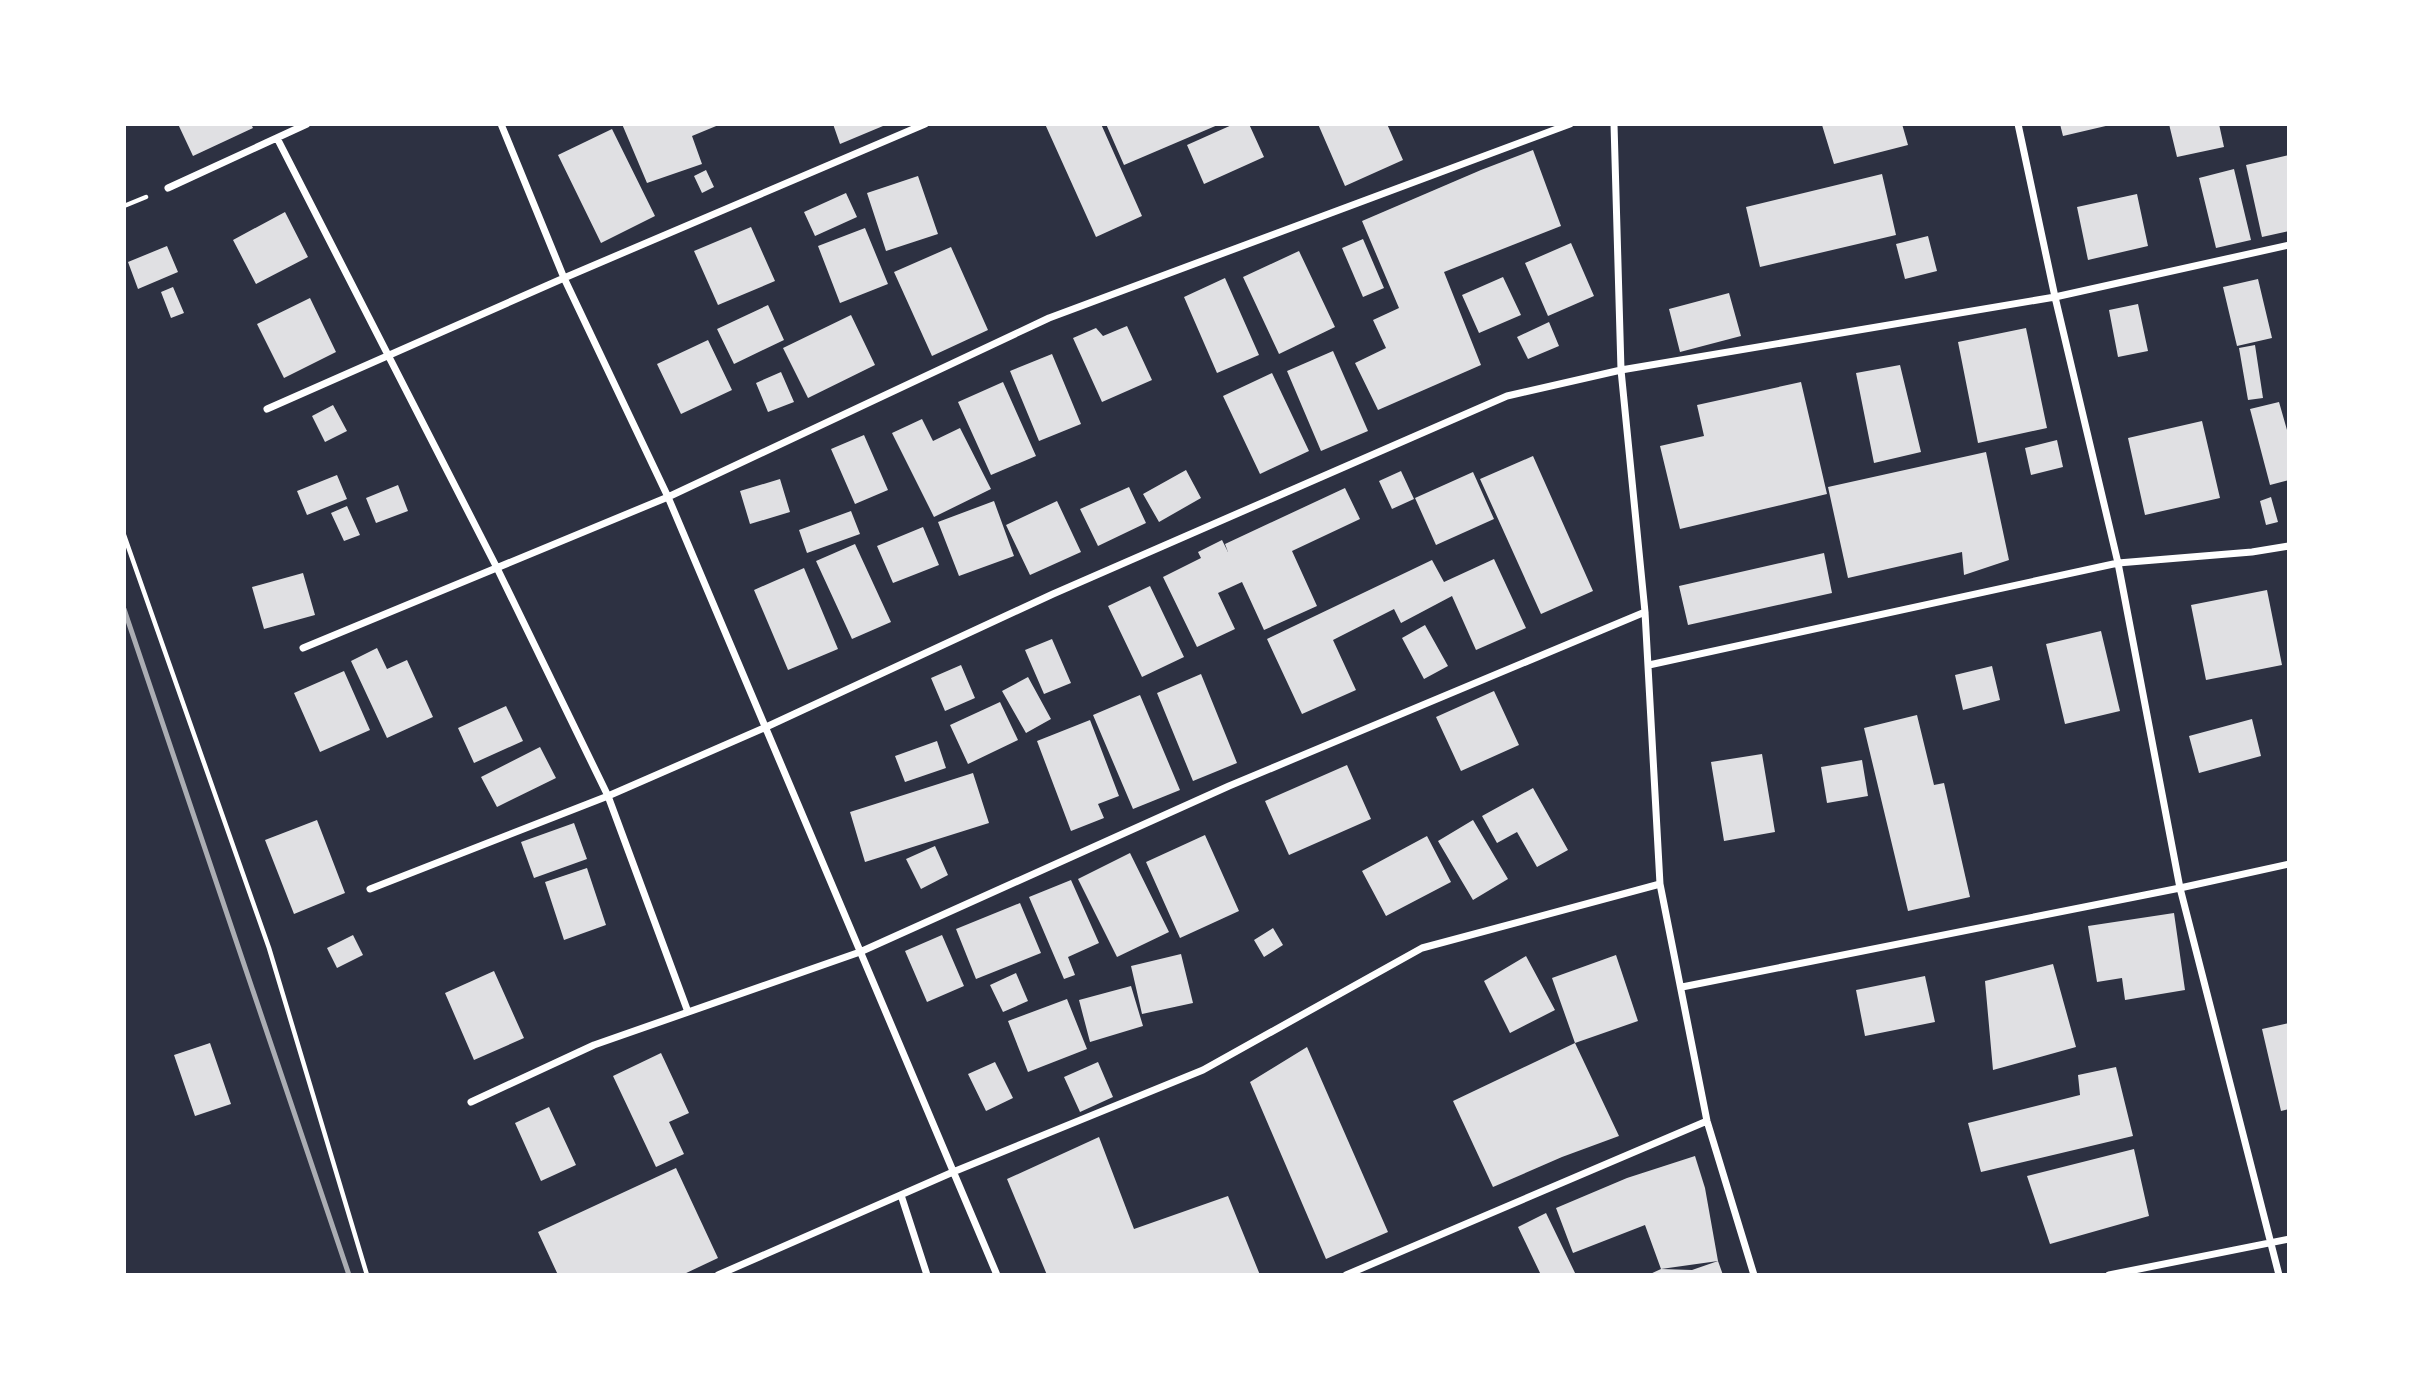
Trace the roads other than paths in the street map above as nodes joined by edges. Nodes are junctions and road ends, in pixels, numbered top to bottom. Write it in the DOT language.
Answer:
graph roads {
  1 [pos="307,124"];
  2 [pos="501,124"];
  3 [pos="925,124"];
  4 [pos="1570,124"];
  5 [pos="1614,124"];
  6 [pos="2018,124"];
  7 [pos="277,138"];
  8 [pos="168,188"];
  9 [pos="2289,245"];
  10 [pos="564,278"];
  11 [pos="2055,297"];
  12 [pos="388,357"];
  13 [pos="1621,370"];
  14 [pos="267,409"];
  15 [pos="668,497"];
  16 [pos="2289,545"];
  17 [pos="2118,563"];
  18 [pos="497,568"];
  19 [pos="1646,612"];
  20 [pos="303,648"];
  21 [pos="1649,665"];
  22 [pos="764,728"];
  23 [pos="608,796"];
  24 [pos="2289,864"];
  25 [pos="1660,884"];
  26 [pos="2180,888"];
  27 [pos="370,889"];
  28 [pos="860,952"];
  29 [pos="1682,987"];
  30 [pos="688,1012"];
  31 [pos="471,1102"];
  32 [pos="1707,1121"];
  33 [pos="953,1172"];
  34 [pos="901,1195"];
  35 [pos="2289,1239"];
  36 [pos="2272,1242"];
  37 [pos="718,1275"];
  38 [pos="927,1275"];
  39 [pos="997,1275"];
  40 [pos="1346,1275"];
  41 [pos="1754,1275"];
  42 [pos="2109,1275"];
  43 [pos="2279,1275"];
  1 -- 7 [label="street"];
  2 -- 10 [label="street"];
  3 -- 10 [label="street"];
  4 -- 15 [label="street"];
  5 -- 13 [label="street"];
  6 -- 11 [label="street"];
  7 -- 8 [label="street"];
  7 -- 12 [label="street"];
  9 -- 11 [label="street"];
  10 -- 12 [label="street"];
  10 -- 15 [label="street"];
  11 -- 13 [label="street"];
  11 -- 17 [label="street"];
  12 -- 14 [label="street"];
  12 -- 18 [label="street"];
  13 -- 19 [label="street"];
  13 -- 22 [label="street"];
  15 -- 18 [label="street"];
  15 -- 22 [label="street"];
  16 -- 17 [label="street"];
  17 -- 21 [label="street"];
  17 -- 26 [label="street"];
  18 -- 20 [label="street"];
  18 -- 23 [label="street"];
  19 -- 21 [label="street"];
  19 -- 28 [label="street"];
  21 -- 25 [label="street"];
  22 -- 23 [label="street"];
  22 -- 28 [label="street"];
  23 -- 27 [label="street"];
  23 -- 30 [label="street"];
  24 -- 26 [label="street"];
  25 -- 29 [label="street"];
  25 -- 33 [label="street"];
  26 -- 29 [label="street"];
  26 -- 36 [label="street"];
  28 -- 30 [label="street"];
  28 -- 33 [label="street"];
  29 -- 32 [label="street"];
  30 -- 31 [label="street"];
  32 -- 40 [label="street"];
  32 -- 41 [label="street"];
  33 -- 34 [label="street"];
  33 -- 39 [label="street"];
  34 -- 37 [label="street"];
  34 -- 38 [label="street"];
  35 -- 36 [label="street"];
  36 -- 42 [label="street"];
  36 -- 43 [label="street"];
}
